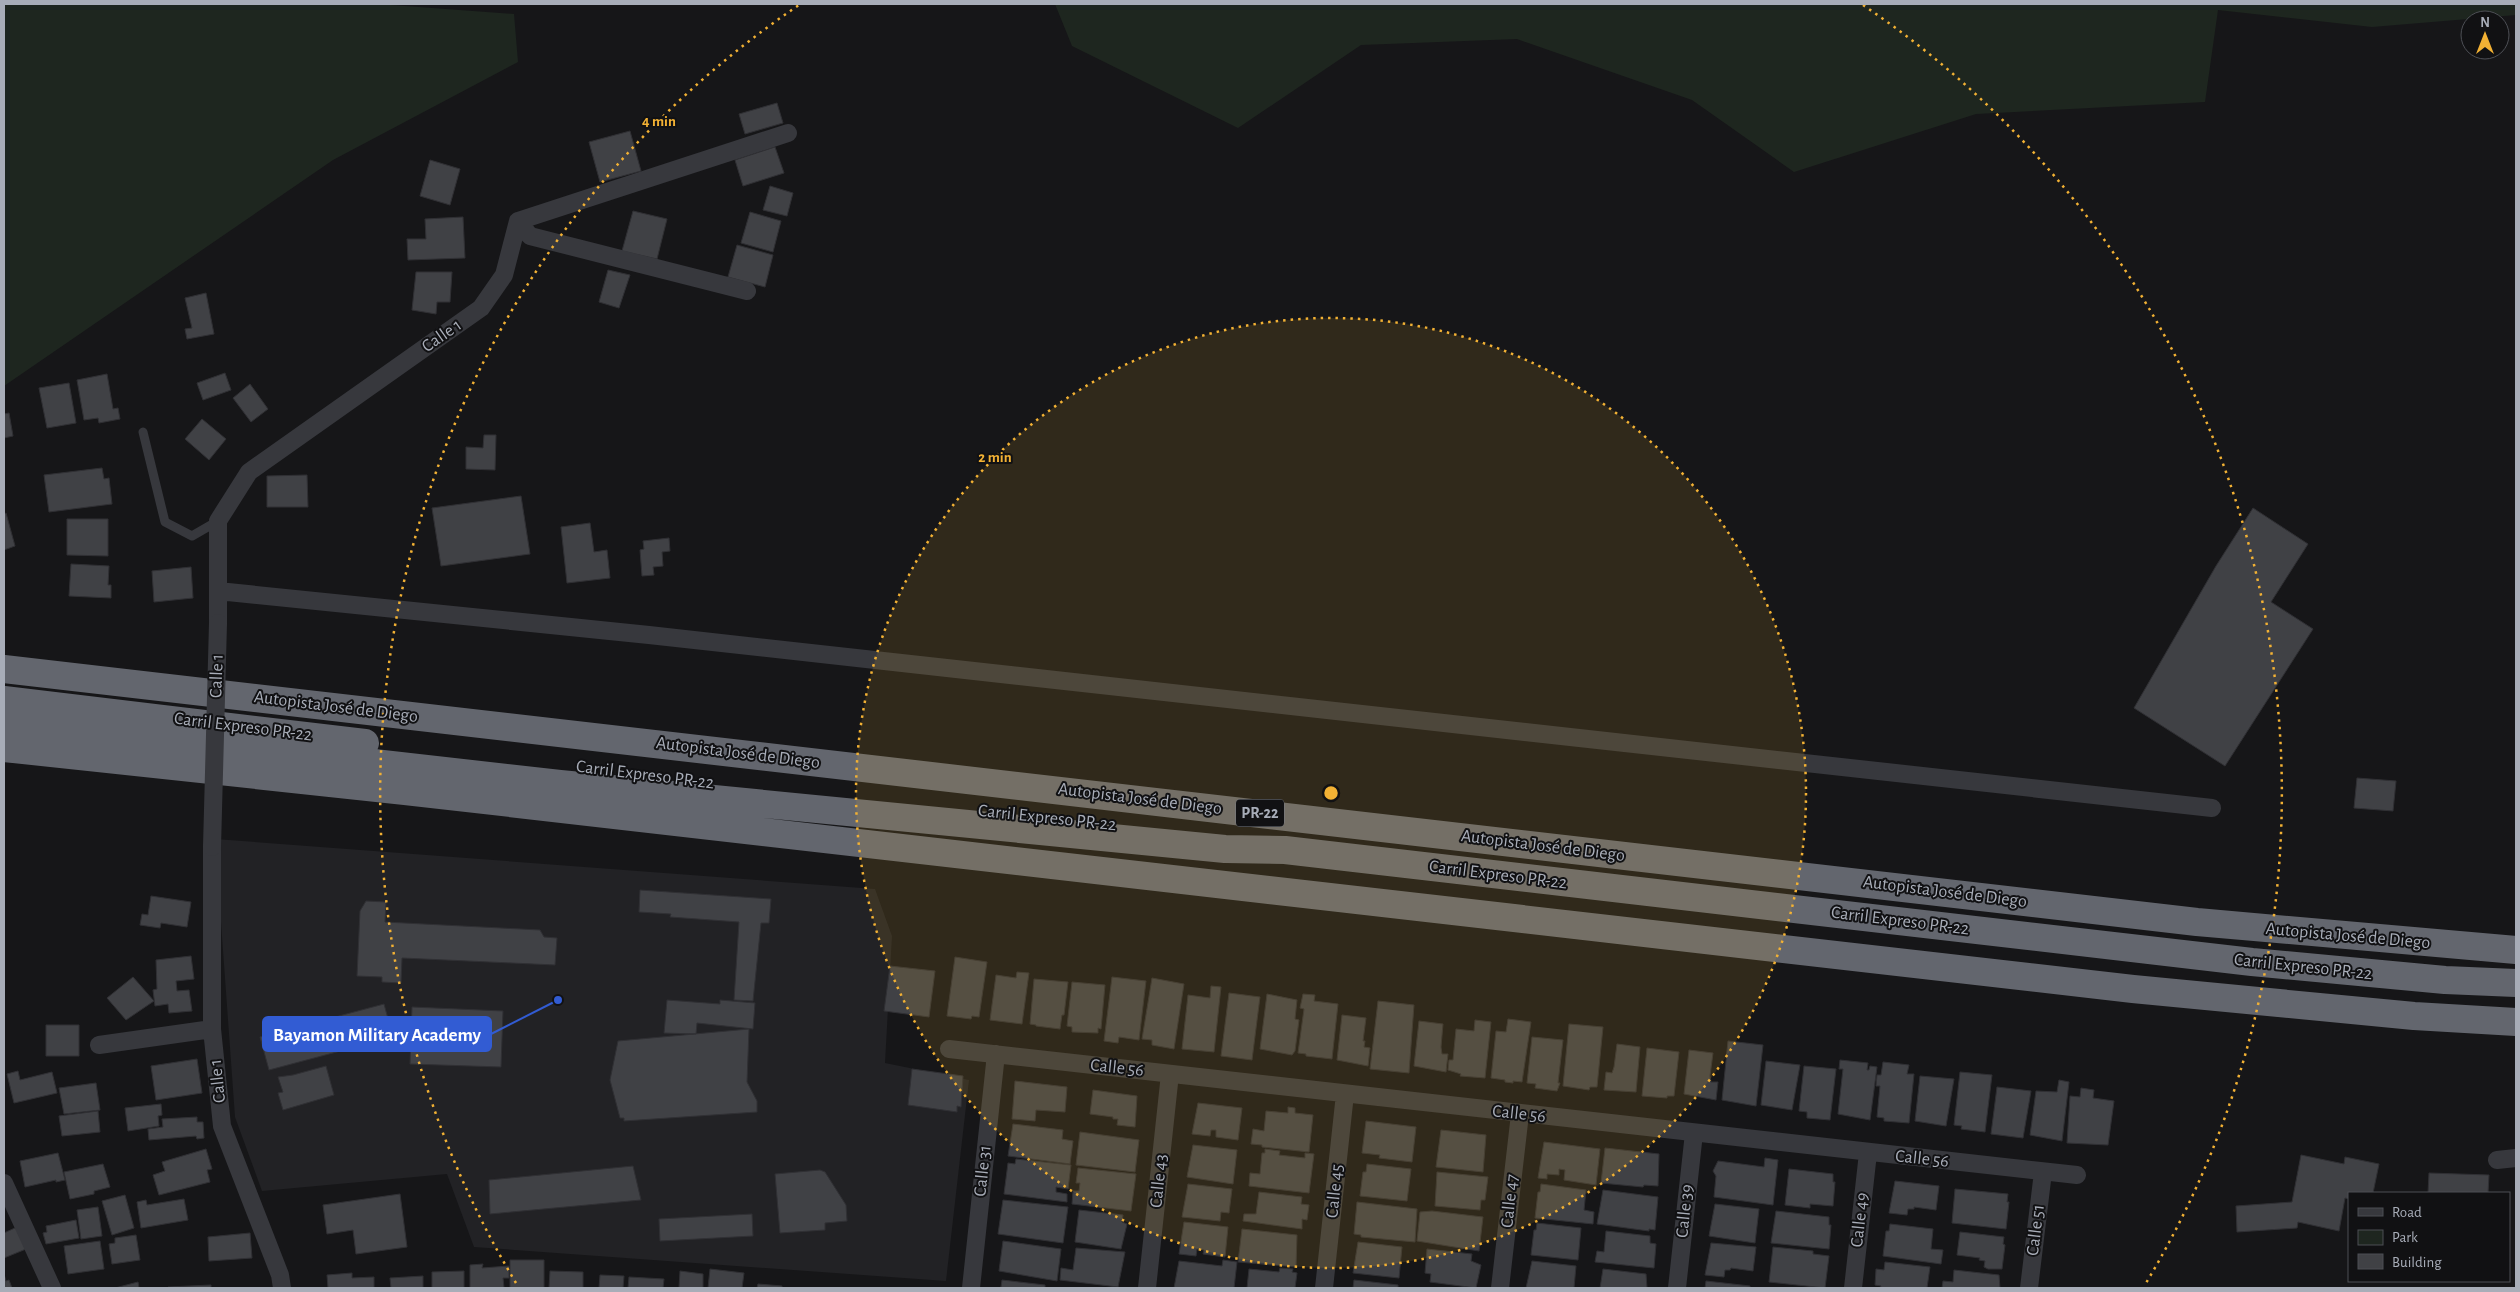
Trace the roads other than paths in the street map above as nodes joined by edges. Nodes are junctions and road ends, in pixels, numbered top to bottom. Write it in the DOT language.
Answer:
graph roads {
  1 [pos="788,133"];
  2 [pos="518,221"];
  3 [pos="747,291"];
  4 [pos="142,432"];
  5 [pos="218,522"];
  6 [pos="218,592"];
  7 [pos="4,669"];
  8 [pos="4,700"];
  9 [pos="4,721"];
  10 [pos="4,748"];
  11 [pos="2212,808"];
  12 [pos="1285,850"];
  13 [pos="2516,950"];
  14 [pos="2516,984"];
  15 [pos="2516,1022"];
  16 [pos="212,1029"];
  17 [pos="99,1045"];
  18 [pos="949,1049"];
  19 [pos="996,1054"];
  20 [pos="1170,1074"];
  21 [pos="1346,1094"];
  22 [pos="1520,1114"];
  23 [pos="1694,1133"];
  24 [pos="1868,1153"];
  25 [pos="2516,1158"];
  26 [pos="2497,1160"];
  27 [pos="2043,1172"];
  28 [pos="2077,1175"];
  29 [pos="4,1183"];
  30 [pos="52,1288"];
  31 [pos="282,1288"];
  32 [pos="971,1288"];
  33 [pos="1147,1288"];
  34 [pos="1324,1288"];
  35 [pos="1500,1288"];
  36 [pos="1677,1288"];
  37 [pos="1853,1288"];
  38 [pos="2029,1288"];
  1 -- 2 [label="street"];
  2 -- 3 [label="street"];
  2 -- 5 [label="street, Calle 1"];
  4 -- 5 [label="lane"];
  5 -- 6 [label="street, Calle 1"];
  6 -- 11 [label="street"];
  6 -- 16 [label="street, Calle 1, bridge"];
  7 -- 13 [label="highway, Autopista José de Diego / PR-22"];
  8 -- 12 [label="highway, Carril Expreso PR-22"];
  9 -- 12 [label="highway, Carril Expreso PR-22"];
  10 -- 15 [label="highway"];
  12 -- 14 [label="highway, Carril Expreso PR-22"];
  16 -- 17 [label="street"];
  16 -- 31 [label="street, Calle 1"];
  18 -- 19 [label="street, Calle 56"];
  19 -- 20 [label="street, Calle 56"];
  19 -- 32 [label="street, Calle 31"];
  20 -- 21 [label="street, Calle 56"];
  20 -- 33 [label="street, Calle 43"];
  21 -- 22 [label="street, Calle 56"];
  21 -- 34 [label="street, Calle 45"];
  22 -- 23 [label="street, Calle 56"];
  22 -- 35 [label="street, Calle 47"];
  23 -- 24 [label="street, Calle 56"];
  23 -- 36 [label="street, Calle 39"];
  24 -- 27 [label="street, Calle 56"];
  24 -- 37 [label="street, Calle 49"];
  25 -- 26 [label="street"];
  27 -- 28 [label="street, Calle 56"];
  27 -- 38 [label="street, Calle 51"];
  29 -- 30 [label="street"];
}
